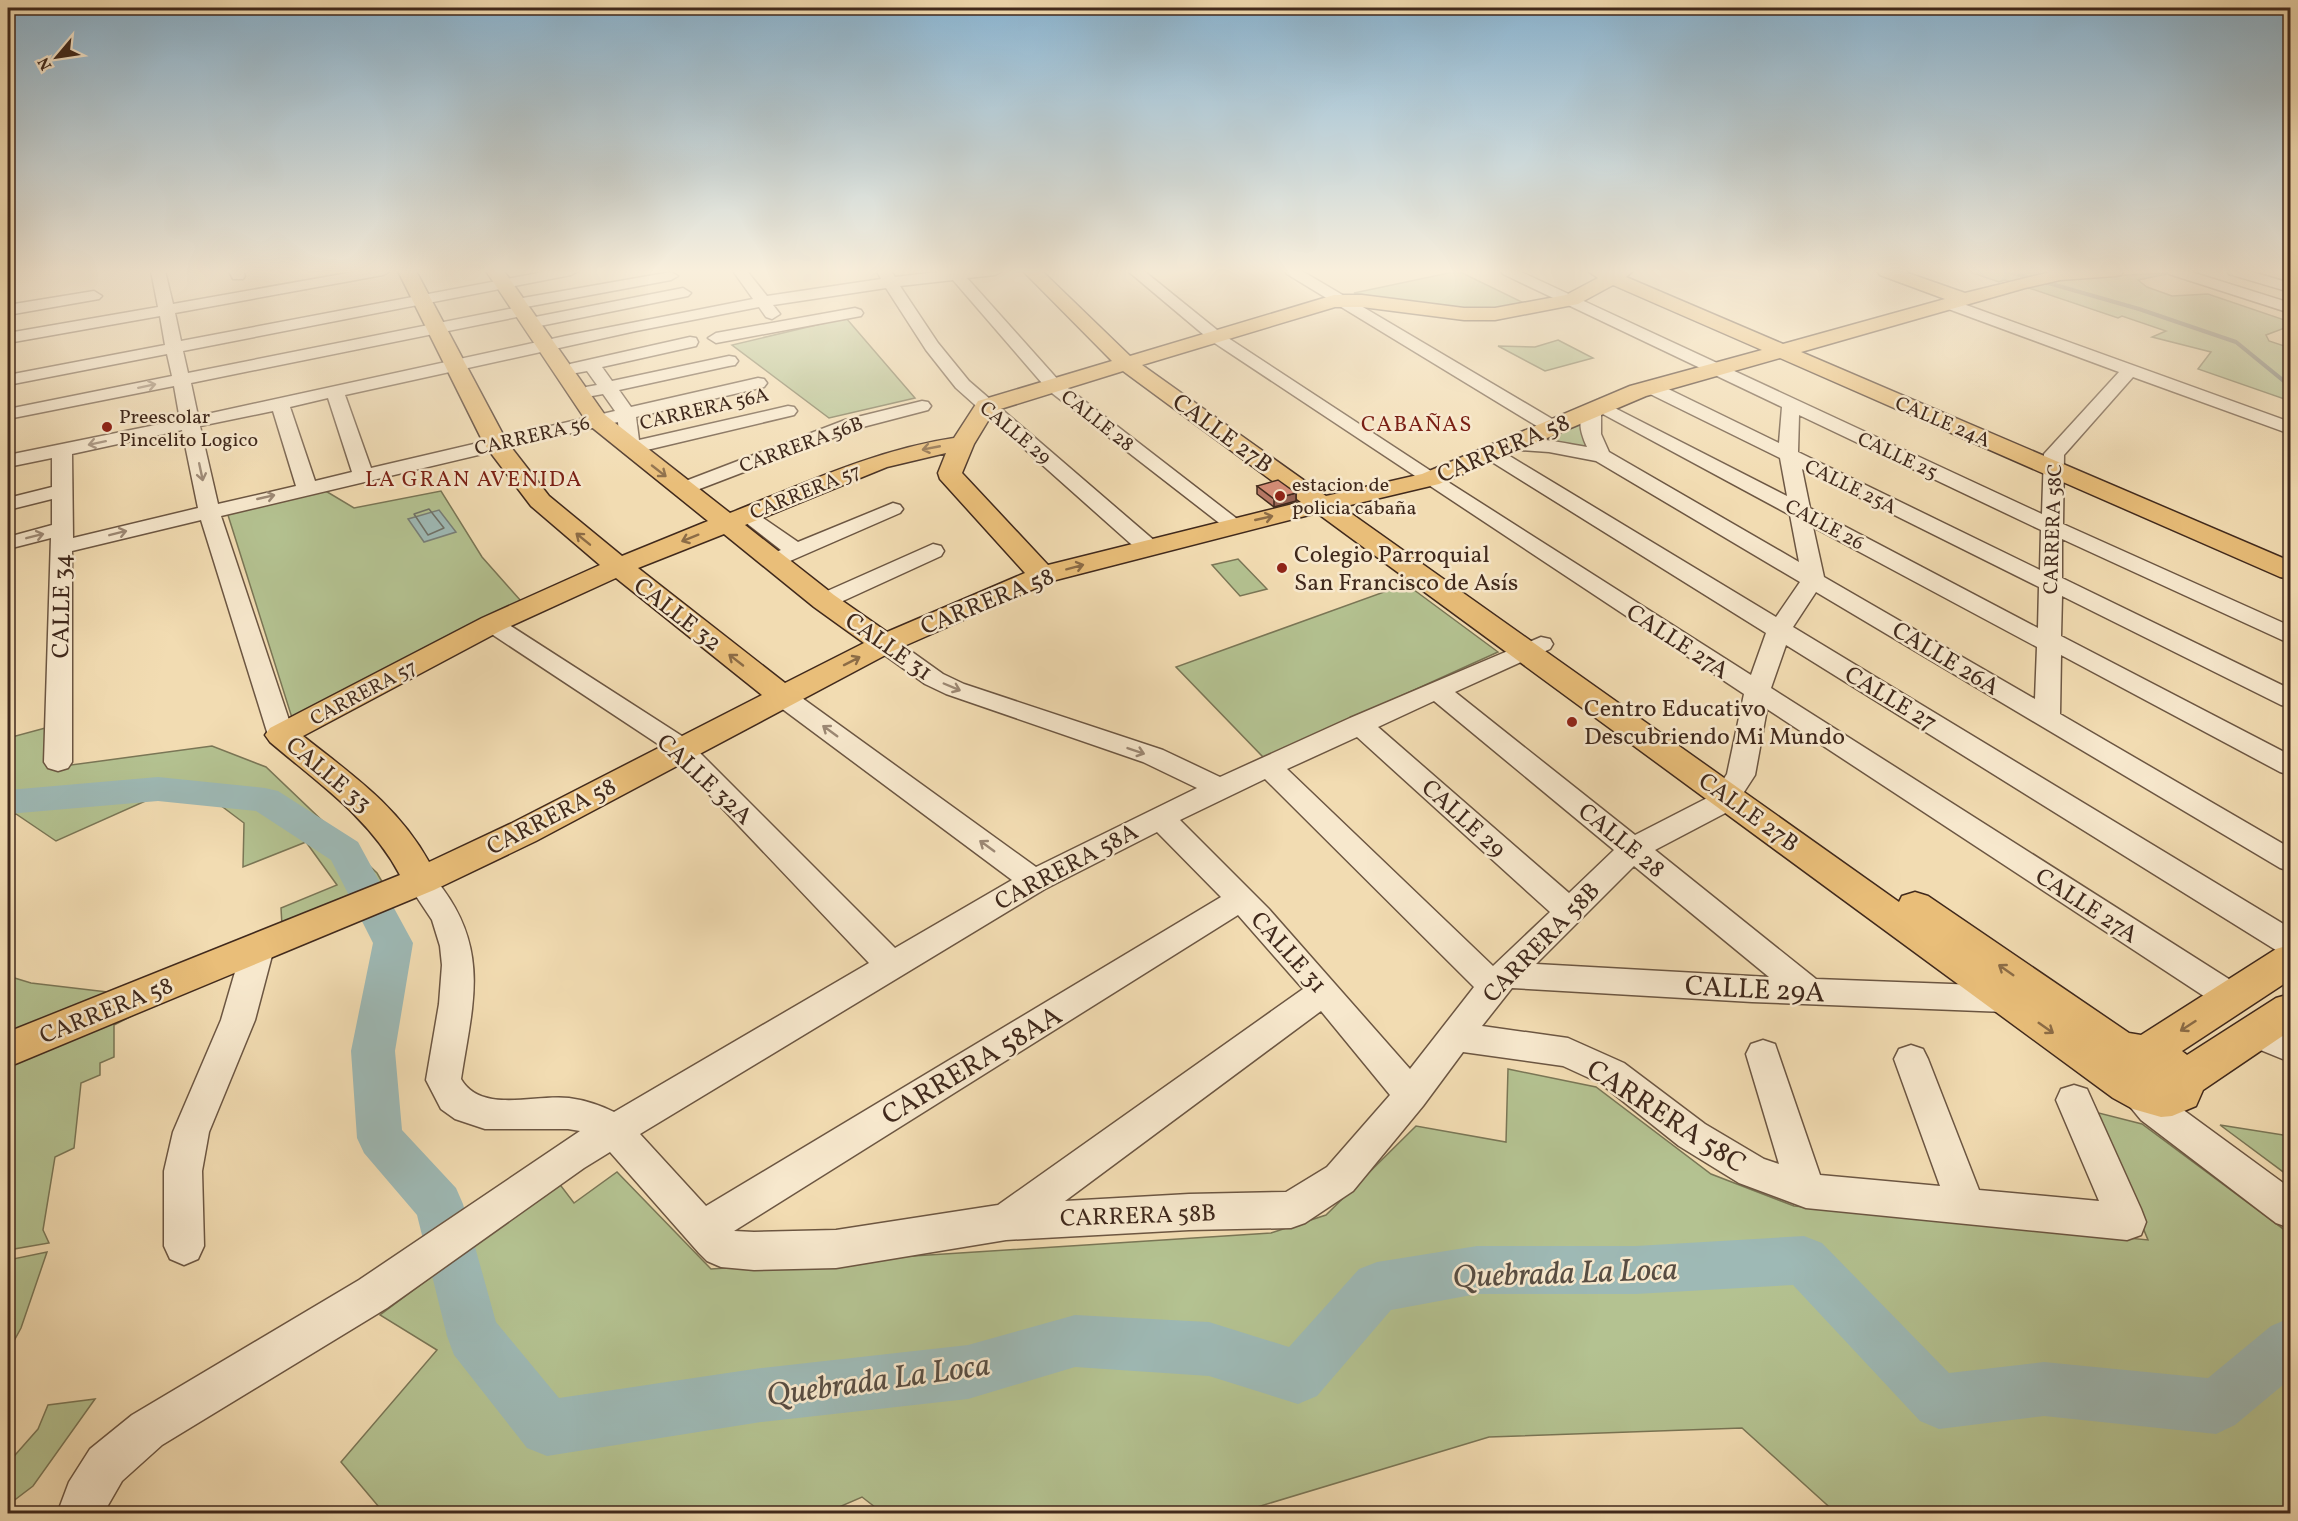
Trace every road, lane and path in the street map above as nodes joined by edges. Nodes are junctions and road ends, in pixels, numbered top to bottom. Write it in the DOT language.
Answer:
graph roads {
  1 [pos="173,342"];
  2 [pos="205,342"];
  3 [pos="362,342"];
  4 [pos="444,342"];
  5 [pos="542,342"];
  6 [pos="559,342"];
  7 [pos="690,342"];
  8 [pos="930,342"];
  9 [pos="1015,342"];
  10 [pos="1111,342"];
  11 [pos="1115,342"];
  12 [pos="1200,342"];
  13 [pos="1224,342"];
  14 [pos="1410,342"];
  15 [pos="1659,342"];
  16 [pos="1771,342"];
  17 [pos="1816,342"];
  18 [pos="2060,342"];
  19 [pos="544,345"];
  20 [pos="174,348"];
  21 [pos="1789,350"];
  22 [pos="729,361"];
  23 [pos="1135,363"];
  24 [pos="456,364"];
  25 [pos="592,365"];
  26 [pos="1719,370"];
  27 [pos="2130,370"];
  28 [pos="563,371"];
  29 [pos="181,379"];
  30 [pos="8,380"];
  31 [pos="758,383"];
  32 [pos="1054,386"];
  33 [pos="608,387"];
  34 [pos="1652,388"];
  35 [pos="334,392"];
  36 [pos="579,394"];
  37 [pos="279,404"];
  38 [pos="1791,405"];
  39 [pos="922,406"];
  40 [pos="986,406"];
  41 [pos="1597,408"];
  42 [pos="788,411"];
  43 [pos="626,413"];
  44 [pos="8,414"];
  45 [pos="597,420"];
  46 [pos="190,424"];
  47 [pos="1552,427"];
  48 [pos="2290,428"];
  49 [pos="496,444"];
  50 [pos="962,444"];
  51 [pos="630,448"];
  52 [pos="1501,449"];
  53 [pos="62,450"];
  54 [pos="1789,455"];
  55 [pos="1602,456"];
  56 [pos="8,461"];
  57 [pos="2053,464"];
  58 [pos="363,475"];
  59 [pos="1430,479"];
  60 [pos="307,488"];
  61 [pos="682,489"];
  62 [pos="62,491"];
  63 [pos="1331,503"];
  64 [pos="8,504"];
  65 [pos="894,509"];
  66 [pos="209,510"];
  67 [pos="1799,511"];
  68 [pos="736,519"];
  69 [pos="1234,525"];
  70 [pos="2052,526"];
  71 [pos="62,538"];
  72 [pos="8,543"];
  73 [pos="1148,547"];
  74 [pos="933,551"];
  75 [pos="785,556"];
  76 [pos="2290,561"];
  77 [pos="618,567"];
  78 [pos="2290,571"];
  79 [pos="1042,575"];
  80 [pos="1813,580"];
  81 [pos="2050,583"];
  82 [pos="824,601"];
  83 [pos="492,624"];
  84 [pos="1779,630"];
  85 [pos="2290,635"];
  86 [pos="2049,641"];
  87 [pos="885,645"];
  88 [pos="1534,647"];
  89 [pos="1436,690"];
  90 [pos="1757,692"];
  91 [pos="782,696"];
  92 [pos="2290,699"];
  93 [pos="2047,717"];
  94 [pos="1359,724"];
  95 [pos="281,735"];
  96 [pos="681,749"];
  97 [pos="58,762"];
  98 [pos="1268,766"];
  99 [pos="2290,766"];
  100 [pos="1220,788"];
  101 [pos="1732,789"];
  102 [pos="1159,817"];
  103 [pos="1633,849"];
  104 [pos="2290,861"];
  105 [pos="421,880"];
  106 [pos="1034,881"];
  107 [pos="1241,899"];
  108 [pos="1569,911"];
  109 [pos="2290,943"];
  110 [pos="258,948"];
  111 [pos="2290,960"];
  112 [pos="892,966"];
  113 [pos="1499,980"];
  114 [pos="1324,991"];
  115 [pos="1809,991"];
  116 [pos="2231,997"];
  117 [pos="2005,999"];
  118 [pos="2290,1010"];
  119 [pos="2253,1032"];
  120 [pos="1457,1037"];
  121 [pos="2290,1048"];
  122 [pos="8,1050"];
  123 [pos="1763,1054"];
  124 [pos="1911,1059"];
  125 [pos="2134,1070"];
  126 [pos="2181,1087"];
  127 [pos="1411,1095"];
  128 [pos="2074,1100"];
  129 [pos="614,1131"];
  130 [pos="2216,1155"];
  131 [pos="1806,1191"];
  132 [pos="1967,1208"];
  133 [pos="2290,1210"];
  134 [pos="1006,1222"];
  135 [pos="702,1229"];
  136 [pos="184,1246"];
  137 [pos="80,1514"];
  1 -- 20 [label="street, CALLE 33"];
  2 -- 20 [label="street"];
  3 -- 29 [label="street"];
  4 -- 24 [label="main road, CALLE 32"];
  5 -- 19 [label="main road, CALLE 31"];
  6 -- 19 [label="street"];
  7 -- 25 [label="street"];
  8 -- 40 [label="street, CALLE 29"];
  9 -- 32 [label="street, CALLE 28"];
  10 -- 23 [label="main road, CALLE 27B"];
  11 -- 23 [label="main road, CALLE 27B"];
  12 -- 23 [label="main road"];
  13 -- 59 [label="street, CALLE 27A"];
  14 -- 47 [label="street"];
  15 -- 26 [label="street, CALLE 25"];
  16 -- 21 [label="main road, CALLE 24A"];
  17 -- 21 [label="main road, CARRERA 58"];
  18 -- 27 [label="street"];
  19 -- 24 [label="street"];
  19 -- 28 [label="main road, CALLE 31"];
  20 -- 29 [label="street, CALLE 33"];
  20 -- 30 [label="street"];
  21 -- 26 [label="main road, CARRERA 58"];
  21 -- 57 [label="main road, CALLE 24A"];
  22 -- 33 [label="street"];
  23 -- 32 [label="main road"];
  23 -- 63 [label="main road, CALLE 27B"];
  24 -- 35 [label="street"];
  24 -- 49 [label="main road, CALLE 32"];
  25 -- 28 [label="street"];
  25 -- 33 [label="street"];
  26 -- 34 [label="main road, CARRERA 58"];
  26 -- 38 [label="street, CALLE 25"];
  27 -- 48 [label="street"];
  27 -- 57 [label="street, CARRERA 58C"];
  28 -- 36 [label="main road, CALLE 31"];
  44 -- 29 [label="street, one-way"];
  29 -- 46 [label="street, CALLE 33"];
  31 -- 43 [label="street, CARRERA 56"];
  32 -- 40 [label="main road"];
  32 -- 69 [label="street, CALLE 28"];
  33 -- 36 [label="street"];
  33 -- 43 [label="street"];
  34 -- 41 [label="main road, CARRERA 58"];
  34 -- 54 [label="street, CALLE 25A"];
  35 -- 37 [label="street"];
  35 -- 58 [label="street"];
  36 -- 45 [label="main road, CALLE 31"];
  37 -- 46 [label="street"];
  37 -- 60 [label="street"];
  38 -- 54 [label="street"];
  38 -- 70 [label="street, CALLE 25"];
  39 -- 61 [label="street, CARRERA 56B"];
  40 -- 50 [label="main road"];
  40 -- 73 [label="street, CALLE 29"];
  41 -- 47 [label="main road, CARRERA 58"];
  41 -- 55 [label="street"];
  41 -- 67 [label="street, CALLE 26"];
  42 -- 51 [label="street, CARRERA 56A"];
  43 -- 45 [label="street, CARRERA 56"];
  43 -- 51 [label="street"];
  45 -- 49 [label="street, CARRERA 56"];
  45 -- 51 [label="main road, CALLE 31"];
  46 -- 53 [label="street, one-way"];
  46 -- 66 [label="street, CALLE 33, one-way"];
  47 -- 52 [label="main road, CARRERA 58"];
  49 -- 58 [label="street, CARRERA 56"];
  77 -- 49 [label="main road, CALLE 32, one-way"];
  50 -- 68 [label="main road, CARRERA 57, one-way"];
  50 -- 79 [label="main road"];
  51 -- 61 [label="main road, CALLE 31, one-way"];
  52 -- 55 [label="street, CALLE 26A"];
  52 -- 59 [label="main road, CARRERA 58"];
  52 -- 84 [label="street, CALLE 27"];
  53 -- 56 [label="street"];
  53 -- 62 [label="street, CALLE 34"];
  54 -- 67 [label="street"];
  54 -- 81 [label="street, CALLE 25A"];
  55 -- 80 [label="street, CALLE 26A"];
  57 -- 70 [label="street, CARRERA 58C"];
  57 -- 76 [label="main road, CALLE 24A"];
  57 -- 78 [label="main road, CALLE 24A"];
  58 -- 60 [label="street, CARRERA 56"];
  59 -- 63 [label="main road, CARRERA 58"];
  59 -- 90 [label="street, CALLE 27A"];
  66 -- 60 [label="street, CARRERA 56, one-way"];
  61 -- 68 [label="main road, CALLE 31"];
  62 -- 64 [label="street"];
  62 -- 71 [label="street, CALLE 34"];
  69 -- 63 [label="main road, CARRERA 58, one-way"];
  63 -- 88 [label="main road, CALLE 27B"];
  65 -- 75 [label="street"];
  71 -- 66 [label="street, CARRERA 56, one-way"];
  66 -- 95 [label="street, CALLE 33"];
  67 -- 80 [label="street"];
  67 -- 86 [label="street, CALLE 26"];
  68 -- 75 [label="main road, CALLE 31"];
  68 -- 77 [label="main road, CARRERA 57, one-way"];
  69 -- 73 [label="main road, CARRERA 58"];
  70 -- 81 [label="street, CARRERA 58C"];
  70 -- 85 [label="street, CALLE 25"];
  72 -- 71 [label="street, CARRERA 56, one-way"];
  71 -- 97 [label="street, CALLE 34"];
  79 -- 73 [label="main road, CARRERA 58, one-way"];
  74 -- 82 [label="street"];
  75 -- 82 [label="main road, CALLE 31"];
  77 -- 83 [label="main road, CARRERA 57"];
  91 -- 77 [label="main road, CALLE 32, one-way"];
  79 -- 87 [label="main road, CARRERA 58"];
  80 -- 84 [label="street"];
  80 -- 93 [label="street, CALLE 26A"];
  81 -- 86 [label="street, CARRERA 58C"];
  81 -- 92 [label="street, CALLE 25A"];
  82 -- 87 [label="main road, CALLE 31"];
  83 -- 95 [label="main road, CARRERA 57"];
  83 -- 96 [label="street, CALLE 32A"];
  84 -- 90 [label="street"];
  84 -- 109 [label="street, CALLE 27"];
  86 -- 93 [label="street, CARRERA 58C"];
  86 -- 99 [label="street, CALLE 26"];
  91 -- 87 [label="main road, CARRERA 58, one-way"];
  87 -- 100 [label="street, CALLE 31, one-way"];
  88 -- 89 [label="street, CARRERA 58A"];
  88 -- 101 [label="main road, CALLE 27B"];
  89 -- 94 [label="street, CARRERA 58A"];
  89 -- 103 [label="street, CALLE 28"];
  90 -- 101 [label="street"];
  90 -- 116 [label="street, CALLE 27A"];
  91 -- 96 [label="main road, CARRERA 58"];
  106 -- 91 [label="street, CALLE 32, one-way"];
  93 -- 104 [label="street, CALLE 26A"];
  94 -- 98 [label="street, CARRERA 58A"];
  94 -- 108 [label="street, CALLE 29"];
  95 -- 105 [label="main road, CALLE 33"];
  96 -- 105 [label="main road, CARRERA 58"];
  96 -- 112 [label="street, CALLE 32A"];
  98 -- 100 [label="street, CARRERA 58A"];
  98 -- 113 [label="street"];
  100 -- 102 [label="street, CARRERA 58A"];
  101 -- 103 [label="street, CARRERA 58B"];
  101 -- 117 [label="main road, CALLE 27B"];
  125 -- 101 [label="main road, CALLE 27B, one-way"];
  102 -- 106 [label="street, CARRERA 58A"];
  102 -- 107 [label="street, CALLE 31"];
  103 -- 108 [label="street, CARRERA 58B"];
  103 -- 115 [label="street, CALLE 28"];
  105 -- 110 [label="main road, CARRERA 58"];
  105 -- 129 [label="street, CALLE 33"];
  106 -- 112 [label="street, CARRERA 58A"];
  107 -- 114 [label="street, CALLE 31"];
  107 -- 135 [label="street, CARRERA 58AA"];
  108 -- 113 [label="street, CARRERA 58B"];
  110 -- 122 [label="main road, CARRERA 58"];
  110 -- 136 [label="street"];
  111 -- 116 [label="main road"];
  112 -- 129 [label="street, CARRERA 58A"];
  113 -- 115 [label="street, CALLE 29A"];
  113 -- 120 [label="street, CARRERA 58B"];
  114 -- 127 [label="street, CALLE 31"];
  114 -- 134 [label="street, CARRERA 58B"];
  115 -- 117 [label="street, CALLE 29A"];
  116 -- 125 [label="main road, one-way"];
  117 -- 125 [label="main road, CALLE 27B, one-way"];
  118 -- 119 [label="main road"];
  119 -- 121 [label="street"];
  119 -- 126 [label="main road"];
  120 -- 127 [label="street, CARRERA 58B"];
  120 -- 131 [label="street, CARRERA 58C"];
  123 -- 131 [label="street"];
  124 -- 132 [label="street"];
  125 -- 126 [label="main road"];
  125 -- 130 [label="street, CALLE 27B"];
  126 -- 130 [label="street, CALLE 27B"];
  127 -- 134 [label="street, CARRERA 58B"];
  128 -- 132 [label="street, CARRERA 58C"];
  129 -- 135 [label="street, CARRERA 58B"];
  129 -- 137 [label="street, CARRERA 58A"];
  130 -- 133 [label="street, CALLE 27B"];
  131 -- 132 [label="street, CARRERA 58C"];
  134 -- 135 [label="street, CARRERA 58B"];
}
